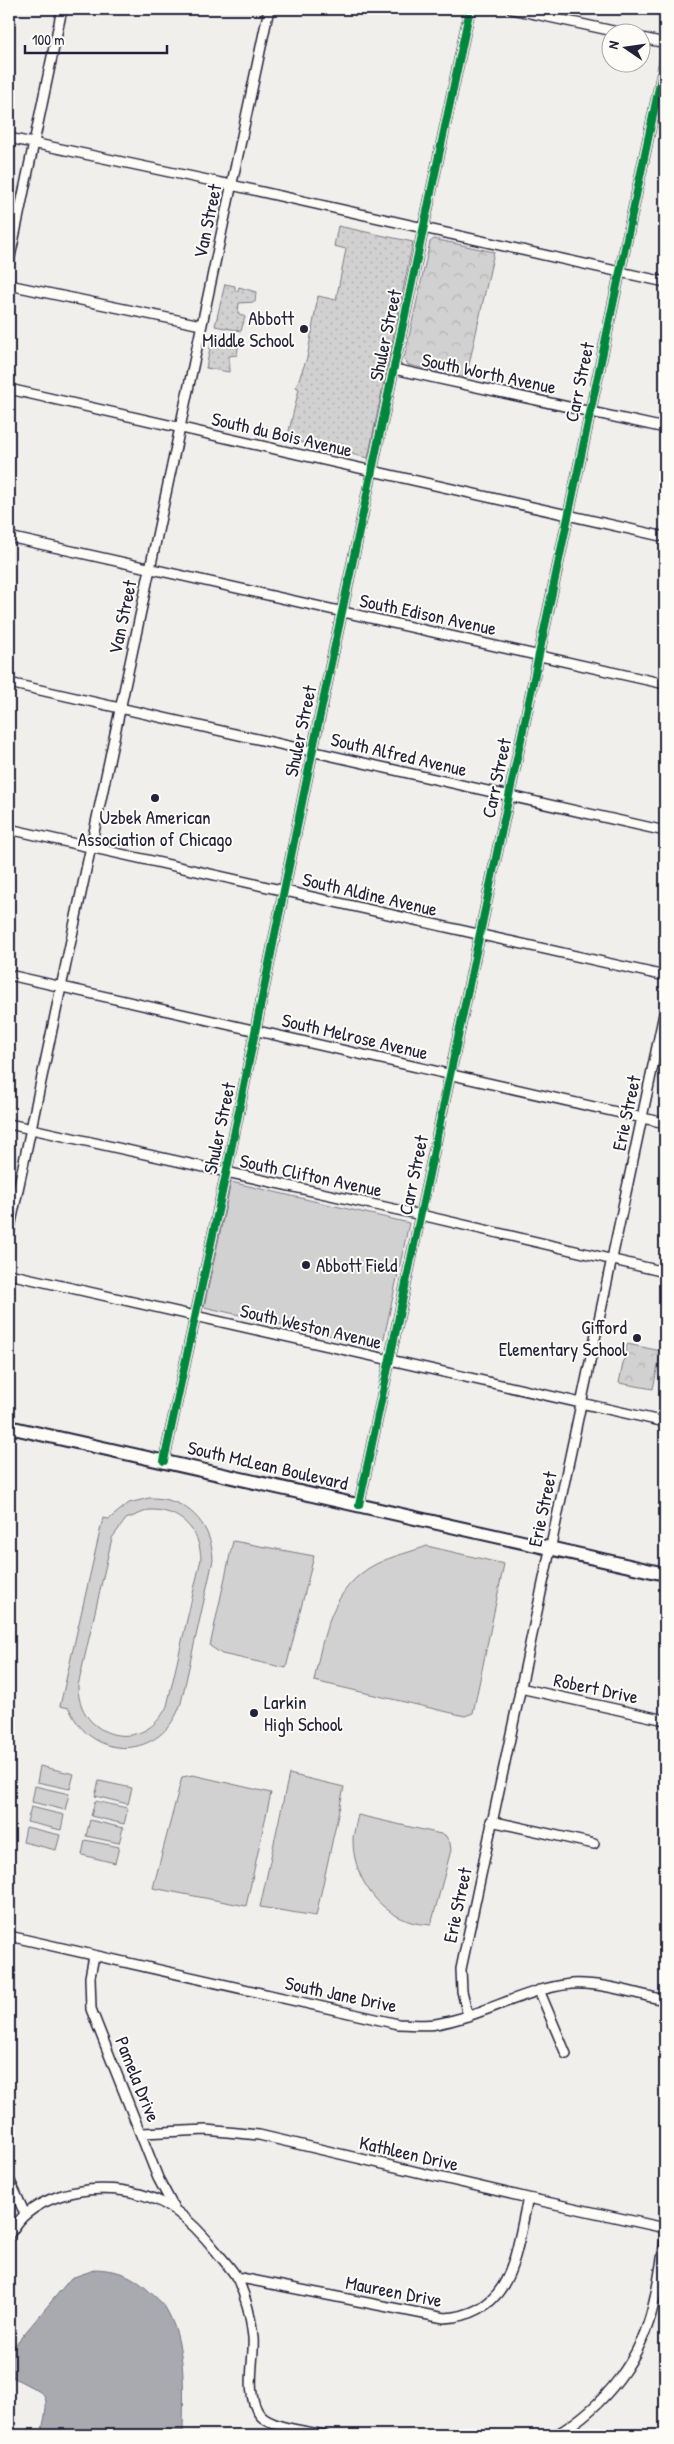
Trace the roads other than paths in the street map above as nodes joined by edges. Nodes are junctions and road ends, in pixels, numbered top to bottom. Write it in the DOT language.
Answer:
graph roads {
  1 [pos="62,9"];
  2 [pos="269,9"];
  3 [pos="470,9"];
  4 [pos="512,9"];
  5 [pos="602,29"];
  6 [pos="652,40"];
  7 [pos="665,43"];
  8 [pos="665,59"];
  9 [pos="9,138"];
  10 [pos="34,144"];
  11 [pos="231,185"];
  12 [pos="424,229"];
  13 [pos="9,262"];
  14 [pos="620,272"];
  15 [pos="665,282"];
  16 [pos="9,285"];
  17 [pos="201,325"];
  18 [pos="394,369"];
  19 [pos="9,389"];
  20 [pos="590,412"];
  21 [pos="180,428"];
  22 [pos="665,428"];
  23 [pos="372,471"];
  24 [pos="568,515"];
  25 [pos="9,537"];
  26 [pos="665,538"];
  27 [pos="150,567"];
  28 [pos="342,612"];
  29 [pos="538,655"];
  30 [pos="9,683"];
  31 [pos="665,684"];
  32 [pos="120,707"];
  33 [pos="312,751"];
  34 [pos="509,796"];
  35 [pos="9,829"];
  36 [pos="665,831"];
  37 [pos="90,846"];
  38 [pos="284,891"];
  39 [pos="479,935"];
  40 [pos="9,974"];
  41 [pos="665,976"];
  42 [pos="60,986"];
  43 [pos="665,1009"];
  44 [pos="256,1030"];
  45 [pos="450,1075"];
  46 [pos="642,1117"];
  47 [pos="665,1123"];
  48 [pos="9,1124"];
  49 [pos="31,1129"];
  50 [pos="226,1174"];
  51 [pos="421,1215"];
  52 [pos="9,1232"];
  53 [pos="612,1260"];
  54 [pos="665,1272"];
  55 [pos="9,1274"];
  56 [pos="196,1317"];
  57 [pos="391,1361"];
  58 [pos="582,1403"];
  59 [pos="665,1422"];
  60 [pos="9,1427"];
  61 [pos="164,1461"];
  62 [pos="359,1505"];
  63 [pos="550,1547"];
  64 [pos="665,1574"];
  65 [pos="520,1688"];
  66 [pos="665,1720"];
  67 [pos="491,1820"];
  68 [pos="594,1844"];
  69 [pos="9,1936"];
  70 [pos="94,1956"];
  71 [pos="539,1990"];
  72 [pos="665,2000"];
  73 [pos="468,2016"];
  74 [pos="566,2054"];
  75 [pos="142,2133"];
  76 [pos="9,2179"];
  77 [pos="528,2198"];
  78 [pos="175,2210"];
  79 [pos="25,2214"];
  80 [pos="665,2228"];
  81 [pos="9,2235"];
  82 [pos="665,2242"];
  83 [pos="236,2277"];
  84 [pos="570,2427"];
  85 [pos="324,2435"];
  86 [pos="556,2435"];
  87 [pos="576,2435"];
  1 -- 10 [label="street"];
  2 -- 11 [label="street, Van Street"];
  3 -- 12 [label="street, Shuler Street"];
  4 -- 5 [label="street"];
  6 -- 7 [label="street"];
  8 -- 14 [label="street, Carr Street"];
  9 -- 10 [label="street"];
  10 -- 11 [label="street"];
  10 -- 13 [label="street"];
  11 -- 12 [label="street"];
  11 -- 17 [label="street, Van Street"];
  12 -- 14 [label="street"];
  12 -- 18 [label="street, Shuler Street"];
  14 -- 15 [label="street"];
  14 -- 20 [label="street, Carr Street"];
  16 -- 17 [label="street"];
  17 -- 21 [label="street, Van Street"];
  18 -- 20 [label="street, South Worth Avenue"];
  18 -- 23 [label="street, Shuler Street"];
  19 -- 21 [label="street, South du Bois Avenue"];
  20 -- 22 [label="street, South Worth Avenue"];
  20 -- 24 [label="street, Carr Street"];
  21 -- 23 [label="street, South du Bois Avenue"];
  21 -- 27 [label="street, Van Street"];
  23 -- 24 [label="street, South du Bois Avenue"];
  23 -- 28 [label="street, Shuler Street"];
  24 -- 26 [label="street, South du Bois Avenue"];
  24 -- 29 [label="street, Carr Street"];
  25 -- 27 [label="street, South Edison Avenue"];
  27 -- 28 [label="street, South Edison Avenue"];
  27 -- 32 [label="street, Van Street"];
  28 -- 29 [label="street, South Edison Avenue"];
  28 -- 33 [label="street, Shuler Street"];
  29 -- 31 [label="street, South Edison Avenue"];
  29 -- 34 [label="street, Carr Street"];
  30 -- 32 [label="street, South Alfred Avenue"];
  32 -- 33 [label="street, South Alfred Avenue"];
  32 -- 37 [label="street, Van Street"];
  33 -- 34 [label="street, South Alfred Avenue"];
  33 -- 38 [label="street, Shuler Street"];
  34 -- 36 [label="street, South Alfred Avenue"];
  34 -- 39 [label="street, Carr Street"];
  35 -- 37 [label="street, South Aldine Avenue"];
  37 -- 38 [label="street, South Aldine Avenue"];
  37 -- 42 [label="street, Van Street"];
  38 -- 39 [label="street, South Aldine Avenue"];
  38 -- 44 [label="street, Shuler Street"];
  39 -- 41 [label="street, South Aldine Avenue"];
  39 -- 45 [label="street, Carr Street"];
  40 -- 42 [label="street, South Melrose Avenue"];
  42 -- 44 [label="street, South Melrose Avenue"];
  42 -- 49 [label="street, Van Street"];
  43 -- 46 [label="street, Erie Street"];
  44 -- 45 [label="street, South Melrose Avenue"];
  44 -- 50 [label="street, Shuler Street"];
  45 -- 46 [label="street, South Melrose Avenue"];
  45 -- 51 [label="street, Carr Street"];
  46 -- 47 [label="street, South Melrose Avenue"];
  46 -- 53 [label="street, Erie Street"];
  48 -- 49 [label="street, South Clifton Avenue"];
  49 -- 50 [label="street, South Clifton Avenue"];
  49 -- 52 [label="street, Van Street"];
  50 -- 51 [label="street, South Clifton Avenue"];
  50 -- 56 [label="street, Shuler Street"];
  51 -- 53 [label="street, South Clifton Avenue"];
  51 -- 57 [label="street, Carr Street"];
  53 -- 54 [label="street, South Clifton Avenue"];
  53 -- 58 [label="street, Erie Street"];
  55 -- 56 [label="street, South Weston Avenue"];
  56 -- 57 [label="street, South Weston Avenue"];
  56 -- 61 [label="street, Shuler Street"];
  57 -- 58 [label="street, South Weston Avenue"];
  57 -- 62 [label="street, Carr Street"];
  58 -- 59 [label="street, South Weston Avenue"];
  58 -- 63 [label="street, Erie Street"];
  60 -- 61 [label="main road, South McLean Boulevard"];
  61 -- 62 [label="main road, South McLean Boulevard"];
  62 -- 63 [label="main road, South McLean Boulevard"];
  63 -- 64 [label="main road, South McLean Boulevard"];
  63 -- 65 [label="street, Erie Street"];
  65 -- 66 [label="street, Robert Drive"];
  65 -- 67 [label="street, Erie Street"];
  67 -- 68 [label="street"];
  67 -- 73 [label="street, Erie Street"];
  69 -- 70 [label="street, South Jane Drive"];
  70 -- 73 [label="street, South Jane Drive"];
  70 -- 75 [label="street, Pamela Drive"];
  71 -- 72 [label="street, South Jane Drive"];
  71 -- 73 [label="street, South Jane Drive"];
  71 -- 74 [label="street"];
  75 -- 77 [label="street, Kathleen Drive"];
  75 -- 78 [label="street, Pamela Drive"];
  76 -- 79 [label="street"];
  77 -- 80 [label="street, Kathleen Drive"];
  77 -- 83 [label="street, Maureen Drive"];
  78 -- 79 [label="street"];
  78 -- 83 [label="street"];
  79 -- 81 [label="street"];
  82 -- 84 [label="street"];
  83 -- 85 [label="street"];
  84 -- 86 [label="street"];
  84 -- 87 [label="street"];
}
